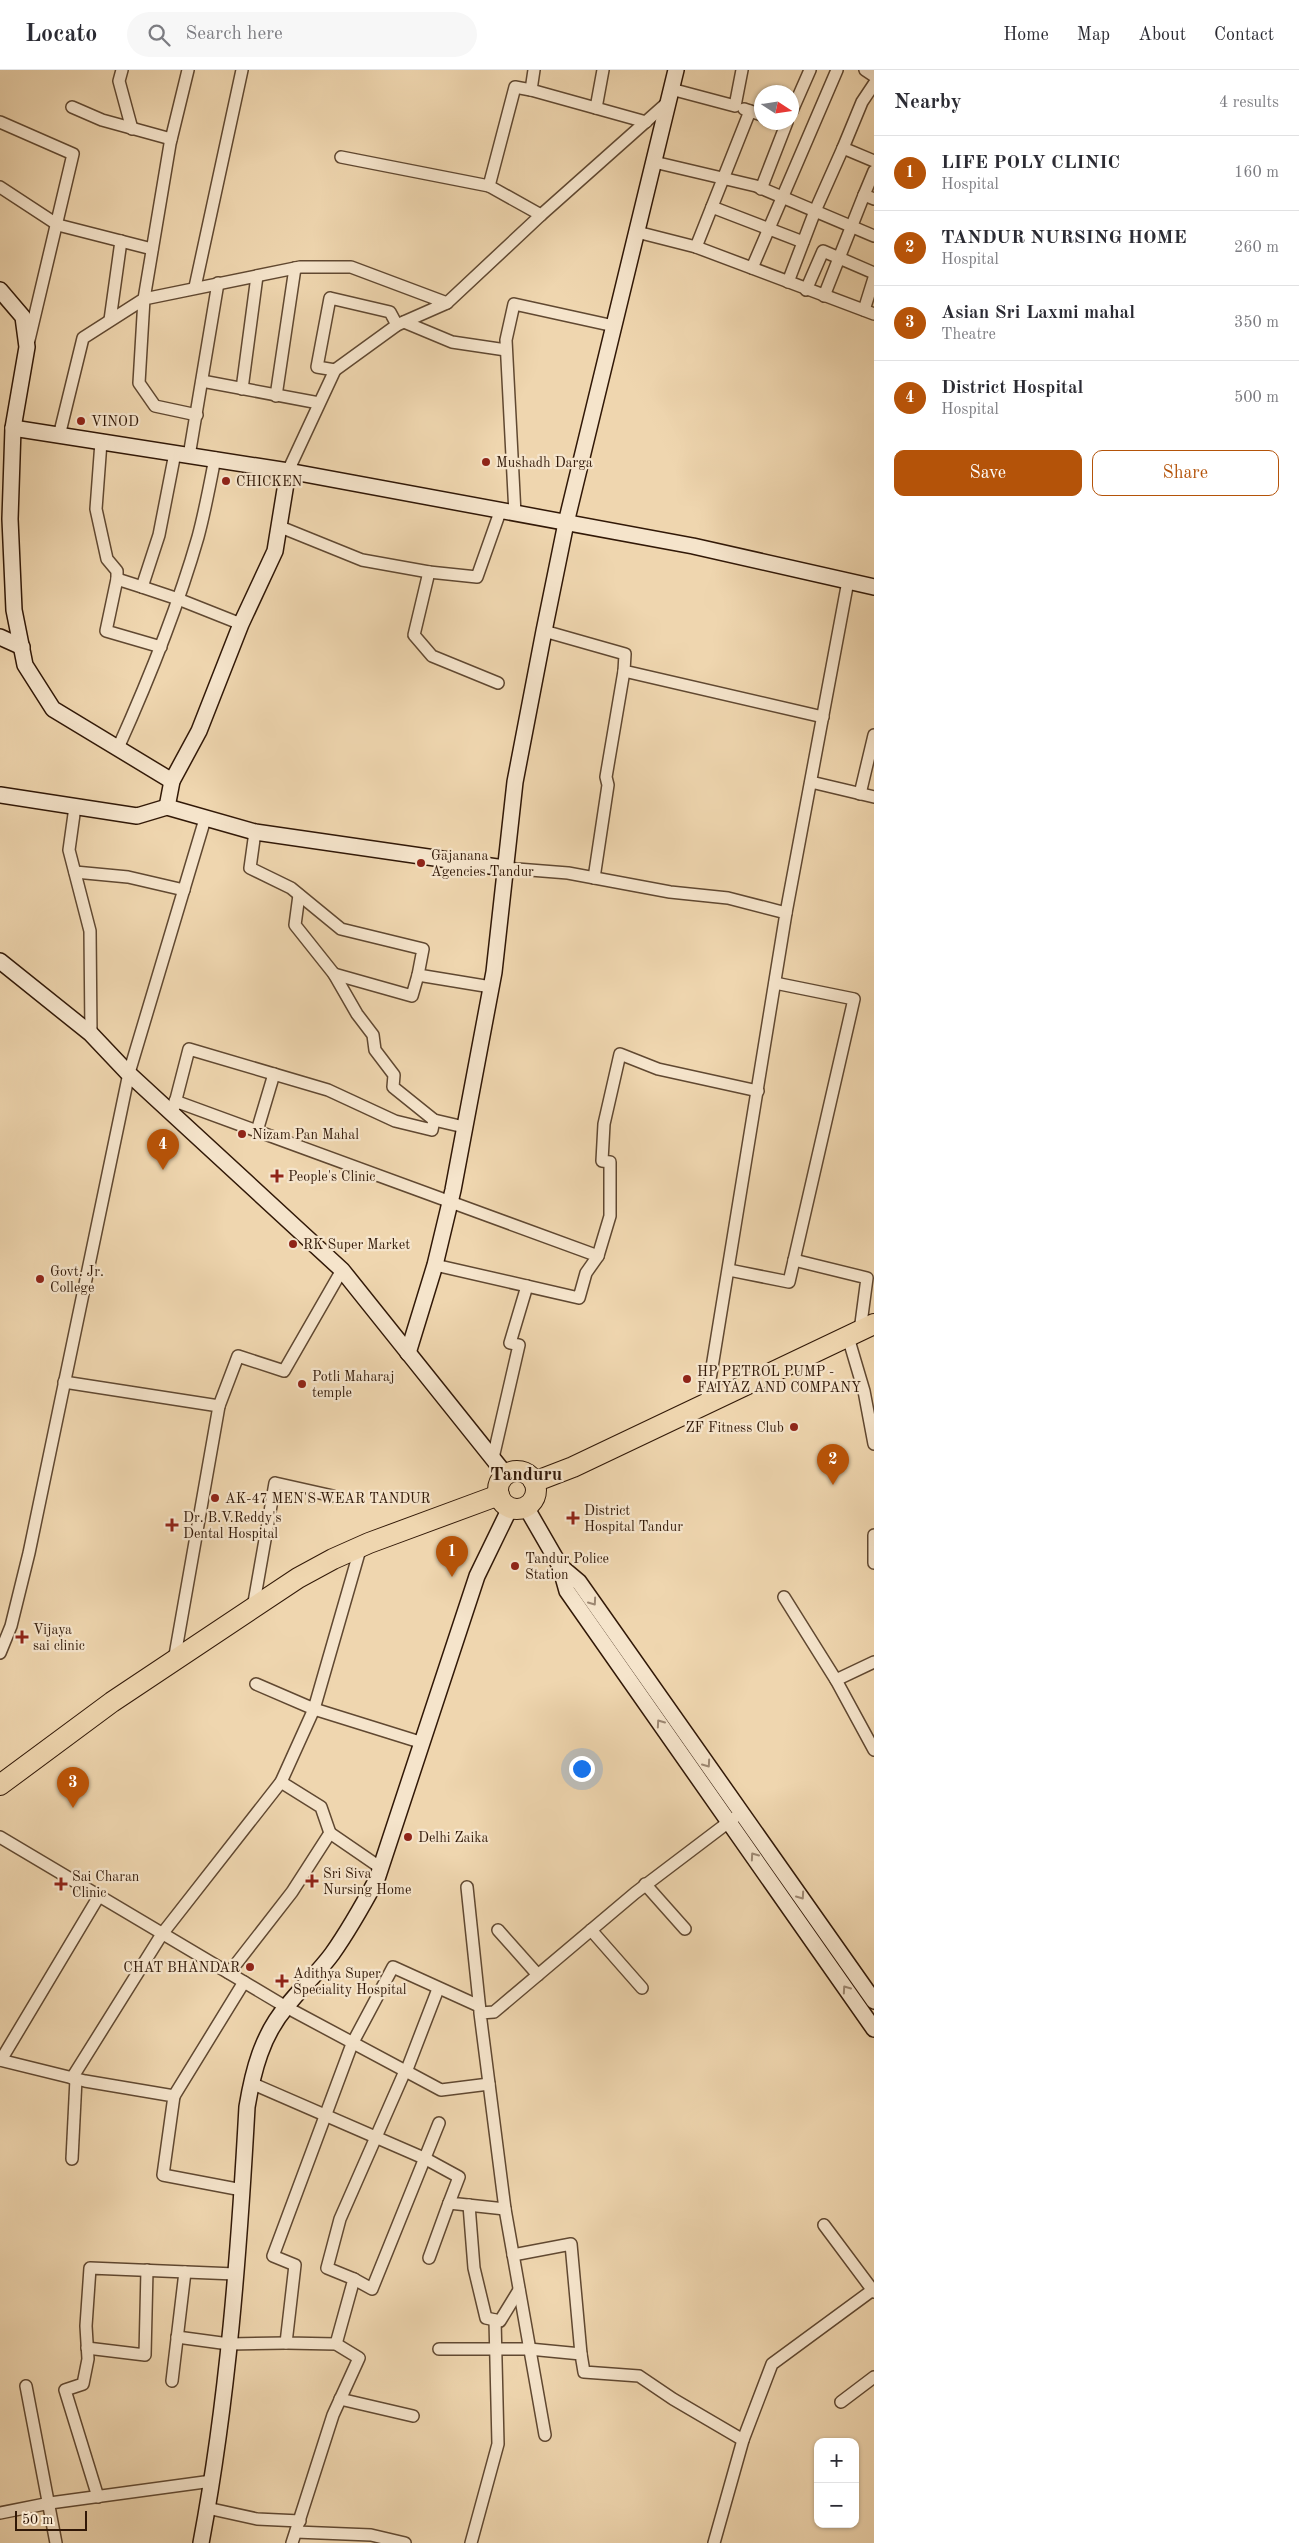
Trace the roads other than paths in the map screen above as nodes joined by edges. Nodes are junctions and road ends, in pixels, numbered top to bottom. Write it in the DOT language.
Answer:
graph roads {
  1 [pos="122,70"];
  2 [pos="188,70"];
  3 [pos="242,70"];
  4 [pos="534,70"];
  5 [pos="603,70"];
  6 [pos="742,70"];
  7 [pos="810,70"];
  8 [pos="837,70"];
  9 [pos="865,70"];
  10 [pos="874,76"];
  11 [pos="675,81"];
  12 [pos="874,84"];
  13 [pos="531,90"];
  14 [pos="799,95"];
  15 [pos="735,106"];
  16 [pos="72,107"];
  17 [pos="596,108"];
  18 [pos="750,111"];
  19 [pos="754,112"];
  20 [pos="0,122"];
  21 [pos="646,122"];
  22 [pos="132,129"];
  23 [pos="783,130"];
  24 [pos="171,139"];
  25 [pos="843,148"];
  26 [pos="341,157"];
  27 [pos="874,161"];
  28 [pos="654,162"];
  29 [pos="874,171"];
  30 [pos="724,178"];
  31 [pos="489,186"];
  32 [pos="0,188"];
  33 [pos="761,188"];
  34 [pos="869,197"];
  35 [pos="782,198"];
  36 [pos="712,207"];
  37 [pos="815,211"];
  38 [pos="541,215"];
  39 [pos="58,225"];
  40 [pos="851,226"];
  41 [pos="769,229"];
  42 [pos="637,232"];
  43 [pos="874,236"];
  44 [pos="121,241"];
  45 [pos="803,242"];
  46 [pos="696,247"];
  47 [pos="152,249"];
  48 [pos="839,257"];
  49 [pos="295,268"];
  50 [pos="752,268"];
  51 [pos="874,273"];
  52 [pos="257,276"];
  53 [pos="874,278"];
  54 [pos="788,282"];
  55 [pos="218,283"];
  56 [pos="195,287"];
  57 [pos="0,290"];
  58 [pos="806,290"];
  59 [pos="824,296"];
  60 [pos="144,298"];
  61 [pos="447,303"];
  62 [pos="869,312"];
  63 [pos="110,320"];
  64 [pos="400,323"];
  65 [pos="614,326"];
  66 [pos="27,347"];
  67 [pos="506,350"];
  68 [pos="335,370"];
  69 [pos="202,381"];
  70 [pos="242,389"];
  71 [pos="276,396"];
  72 [pos="319,403"];
  73 [pos="197,415"];
  74 [pos="13,428"];
  75 [pos="59,436"];
  76 [pos="101,442"];
  77 [pos="182,454"];
  78 [pos="215,458"];
  79 [pos="288,470"];
  80 [pos="500,512"];
  81 [pos="515,514"];
  82 [pos="566,523"];
  83 [pos="278,526"];
  84 [pos="429,572"];
  85 [pos="117,579"];
  86 [pos="848,581"];
  87 [pos="873,584"];
  88 [pos="142,587"];
  89 [pos="178,599"];
  90 [pos="241,624"];
  91 [pos="544,631"];
  92 [pos="0,637"];
  93 [pos="22,646"];
  94 [pos="161,647"];
  95 [pos="624,671"];
  96 [pos="498,683"];
  97 [pos="822,717"];
  98 [pos="874,735"];
  99 [pos="118,748"];
  100 [pos="172,781"];
  101 [pos="811,782"];
  102 [pos="860,794"];
  103 [pos="0,795"];
  104 [pos="874,797"];
  105 [pos="75,806"];
  106 [pos="167,807"];
  107 [pos="204,819"];
  108 [pos="255,832"];
  109 [pos="504,868"];
  110 [pos="75,872"];
  111 [pos="594,878"];
  112 [pos="184,890"];
  113 [pos="299,895"];
  114 [pos="786,913"];
  115 [pos="0,961"];
  116 [pos="334,974"];
  117 [pos="418,975"];
  118 [pos="775,983"];
  119 [pos="491,987"];
  120 [pos="91,1034"];
  121 [pos="129,1073"];
  122 [pos="274,1074"];
  123 [pos="758,1091"];
  124 [pos="174,1107"];
  125 [pos="434,1120"];
  126 [pos="464,1127"];
  127 [pos="257,1131"];
  128 [pos="451,1202"];
  129 [pos="598,1256"];
  130 [pos="794,1260"];
  131 [pos="435,1265"];
  132 [pos="342,1270"];
  133 [pos="729,1270"];
  134 [pos="526,1286"];
  135 [pos="861,1331"];
  136 [pos="408,1353"];
  137 [pos="64,1382"];
  138 [pos="706,1404"];
  139 [pos="219,1406"];
  140 [pos="874,1444"];
  141 [pos="493,1458"];
  142 [pos="506,1475"];
  143 [pos="534,1482"];
  144 [pos="333,1496"];
  145 [pos="512,1503"];
  146 [pos="874,1535"];
  147 [pos="361,1546"];
  148 [pos="874,1563"];
  149 [pos="784,1596"];
  150 [pos="253,1608"];
  151 [pos="0,1653"];
  152 [pos="174,1661"];
  153 [pos="874,1662"];
  154 [pos="836,1680"];
  155 [pos="256,1684"];
  156 [pos="314,1709"];
  157 [pos="423,1743"];
  158 [pos="874,1750"];
  159 [pos="280,1782"];
  160 [pos="0,1785"];
  161 [pos="736,1817"];
  162 [pos="330,1833"];
  163 [pos="0,1837"];
  164 [pos="381,1868"];
  165 [pos="646,1884"];
  166 [pos="467,1887"];
  167 [pos="99,1896"];
  168 [pos="685,1929"];
  169 [pos="498,1930"];
  170 [pos="591,1930"];
  171 [pos="162,1934"];
  172 [pos="229,1973"];
  173 [pos="538,1975"];
  174 [pos="244,1982"];
  175 [pos="642,1988"];
  176 [pos="438,1989"];
  177 [pos="874,2001"];
  178 [pos="286,2007"];
  179 [pos="480,2009"];
  180 [pos="874,2029"];
  181 [pos="354,2044"];
  182 [pos="1,2060"];
  183 [pos="406,2072"];
  184 [pos="74,2078"];
  185 [pos="251,2083"];
  186 [pos="489,2084"];
  187 [pos="174,2096"];
  188 [pos="325,2115"];
  189 [pos="439,2124"];
  190 [pos="376,2138"];
  191 [pos="72,2159"];
  192 [pos="426,2160"];
  193 [pos="242,2190"];
  194 [pos="449,2203"];
  195 [pos="469,2205"];
  196 [pos="505,2209"];
  197 [pos="824,2225"];
  198 [pos="513,2256"];
  199 [pos="429,2258"];
  200 [pos="148,2270"];
  201 [pos="185,2272"];
  202 [pos="235,2274"];
  203 [pos="354,2279"];
  204 [pos="519,2290"];
  205 [pos="874,2290"];
  206 [pos="495,2320"];
  207 [pos="177,2337"];
  208 [pos="286,2343"];
  209 [pos="230,2344"];
  210 [pos="336,2344"];
  211 [pos="87,2348"];
  212 [pos="530,2348"];
  213 [pos="439,2349"];
  214 [pos="497,2349"];
  215 [pos="581,2354"];
  216 [pos="874,2376"];
  217 [pos="172,2381"];
  218 [pos="26,2386"];
  219 [pos="340,2399"];
  220 [pos="841,2402"];
  221 [pos="413,2416"];
  222 [pos="544,2435"];
  223 [pos="743,2440"];
  224 [pos="212,2480"];
  225 [pos="98,2497"];
  226 [pos="50,2503"];
  227 [pos="207,2508"];
  228 [pos="0,2513"];
  229 [pos="298,2526"];
  230 [pos="331,2538"];
  231 [pos="56,2543"];
  232 [pos="201,2543"];
  233 [pos="292,2543"];
  234 [pos="405,2543"];
  235 [pos="471,2543"];
  236 [pos="714,2543"];
  1 -- 22 [label="street"];
  2 -- 24 [label="street"];
  3 -- 56 [label="street"];
  4 -- 13 [label="street"];
  5 -- 17 [label="street"];
  6 -- 15 [label="street"];
  7 -- 14 [label="street"];
  8 -- 35 [label="street"];
  9 -- 10 [label="street"];
  11 -- 15 [label="street"];
  11 -- 21 [label="street"];
  11 -- 28 [label="street"];
  12 -- 25 [label="street"];
  13 -- 17 [label="street"];
  13 -- 31 [label="street"];
  15 -- 18 [label="street"];
  16 -- 22 [label="street"];
  17 -- 21 [label="street"];
  18 -- 19 [label="street"];
  18 -- 30 [label="street"];
  20 -- 39 [label="street"];
  21 -- 38 [label="street"];
  22 -- 24 [label="street"];
  23 -- 33 [label="street"];
  24 -- 47 [label="street"];
  25 -- 27 [label="street"];
  25 -- 37 [label="street"];
  26 -- 31 [label="street"];
  28 -- 30 [label="street"];
  28 -- 42 [label="street"];
  29 -- 34 [label="street"];
  30 -- 33 [label="street"];
  30 -- 36 [label="street"];
  31 -- 38 [label="street"];
  32 -- 39 [label="street"];
  33 -- 35 [label="street"];
  34 -- 40 [label="street"];
  35 -- 37 [label="street"];
  35 -- 41 [label="street"];
  36 -- 41 [label="street"];
  36 -- 46 [label="street"];
  37 -- 40 [label="street"];
  37 -- 45 [label="street"];
  38 -- 61 [label="street"];
  39 -- 44 [label="street"];
  39 -- 66 [label="street"];
  40 -- 43 [label="street"];
  40 -- 48 [label="street"];
  41 -- 45 [label="street"];
  41 -- 50 [label="street"];
  42 -- 46 [label="street"];
  42 -- 65 [label="street"];
  44 -- 47 [label="street"];
  44 -- 63 [label="street"];
  45 -- 54 [label="street"];
  46 -- 50 [label="street"];
  47 -- 60 [label="street"];
  48 -- 51 [label="street"];
  48 -- 58 [label="street"];
  48 -- 59 [label="street"];
  49 -- 52 [label="street"];
  49 -- 61 [label="street"];
  49 -- 71 [label="street"];
  50 -- 54 [label="street"];
  52 -- 55 [label="street"];
  52 -- 70 [label="street"];
  53 -- 62 [label="street"];
  54 -- 58 [label="street"];
  55 -- 56 [label="street"];
  55 -- 69 [label="street"];
  56 -- 60 [label="street"];
  57 -- 66 [label="street"];
  58 -- 59 [label="street"];
  59 -- 62 [label="street"];
  60 -- 63 [label="street"];
  60 -- 73 [label="street"];
  61 -- 64 [label="street"];
  63 -- 75 [label="street"];
  64 -- 67 [label="street"];
  64 -- 68 [label="street"];
  64 -- 68 [label="street"];
  65 -- 67 [label="street"];
  65 -- 82 [label="street"];
  66 -- 74 [label="street"];
  67 -- 81 [label="street"];
  68 -- 72 [label="street"];
  69 -- 70 [label="street"];
  69 -- 73 [label="street"];
  70 -- 71 [label="street"];
  71 -- 72 [label="street"];
  72 -- 79 [label="street"];
  73 -- 77 [label="street"];
  74 -- 75 [label="street"];
  74 -- 93 [label="street"];
  75 -- 76 [label="street"];
  76 -- 77 [label="street"];
  76 -- 85 [label="street"];
  77 -- 78 [label="street"];
  77 -- 88 [label="street"];
  78 -- 79 [label="street"];
  78 -- 89 [label="street"];
  79 -- 80 [label="street"];
  79 -- 83 [label="street"];
  80 -- 81 [label="street"];
  80 -- 84 [label="street"];
  81 -- 82 [label="street"];
  82 -- 86 [label="street"];
  82 -- 91 [label="street"];
  83 -- 84 [label="street"];
  83 -- 90 [label="street"];
  84 -- 96 [label="street"];
  85 -- 88 [label="street"];
  85 -- 94 [label="street"];
  86 -- 87 [label="street"];
  86 -- 97 [label="street"];
  88 -- 89 [label="street"];
  89 -- 90 [label="street"];
  89 -- 94 [label="street"];
  90 -- 100 [label="street"];
  91 -- 95 [label="street"];
  91 -- 109 [label="street"];
  92 -- 93 [label="street"];
  93 -- 99 [label="street"];
  94 -- 99 [label="street"];
  95 -- 97 [label="street"];
  95 -- 111 [label="street"];
  97 -- 101 [label="street"];
  98 -- 102 [label="street"];
  99 -- 100 [label="street"];
  100 -- 106 [label="street"];
  101 -- 102 [label="street"];
  101 -- 114 [label="street"];
  102 -- 104 [label="street"];
  103 -- 105 [label="street"];
  105 -- 106 [label="street"];
  105 -- 110 [label="street"];
  106 -- 107 [label="street"];
  107 -- 108 [label="street"];
  107 -- 112 [label="street"];
  108 -- 109 [label="street"];
  108 -- 113 [label="street"];
  109 -- 111 [label="street"];
  109 -- 119 [label="street"];
  110 -- 112 [label="street"];
  110 -- 120 [label="street"];
  111 -- 114 [label="street"];
  112 -- 121 [label="street"];
  113 -- 116 [label="street"];
  113 -- 117 [label="street"];
  114 -- 118 [label="street"];
  115 -- 120 [label="street"];
  116 -- 117 [label="street"];
  116 -- 125 [label="street"];
  117 -- 119 [label="street"];
  118 -- 123 [label="street"];
  118 -- 130 [label="street"];
  119 -- 126 [label="street"];
  120 -- 121 [label="street"];
  121 -- 124 [label="street"];
  121 -- 137 [label="street"];
  122 -- 124 [label="street"];
  122 -- 125 [label="street"];
  122 -- 127 [label="street"];
  123 -- 129 [label="street"];
  123 -- 133 [label="street"];
  124 -- 127 [label="street"];
  124 -- 132 [label="street"];
  125 -- 126 [label="street"];
  126 -- 128 [label="street"];
  127 -- 128 [label="street"];
  128 -- 129 [label="street"];
  128 -- 131 [label="street"];
  129 -- 134 [label="street"];
  130 -- 133 [label="street"];
  130 -- 135 [label="street"];
  131 -- 134 [label="street"];
  131 -- 136 [label="street"];
  132 -- 136 [label="street"];
  132 -- 139 [label="street"];
  133 -- 138 [label="street"];
  134 -- 141 [label="street"];
  135 -- 138 [label="highway"];
  135 -- 140 [label="street"];
  136 -- 141 [label="street"];
  137 -- 139 [label="street"];
  137 -- 151 [label="street"];
  138 -- 143 [label="highway"];
  139 -- 152 [label="street"];
  141 -- 142 [label="street"];
  142 -- 143 [label="highway"];
  142 -- 145 [label="highway"];
  143 -- 145 [label="highway"];
  144 -- 150 [label="street"];
  145 -- 147 [label="highway"];
  145 -- 157 [label="street"];
  145 -- 161 [label="street"];
  146 -- 148 [label="street"];
  147 -- 150 [label="highway"];
  147 -- 156 [label="street"];
  149 -- 154 [label="street"];
  150 -- 152 [label="highway"];
  152 -- 160 [label="highway"];
  153 -- 154 [label="street"];
  154 -- 158 [label="street"];
  155 -- 156 [label="street"];
  156 -- 157 [label="street"];
  156 -- 159 [label="street"];
  157 -- 164 [label="street"];
  159 -- 162 [label="street"];
  159 -- 171 [label="street"];
  161 -- 165 [label="street"];
  161 -- 177 [label="street, one-way"];
  180 -- 161 [label="street, one-way"];
  162 -- 164 [label="street"];
  162 -- 172 [label="street"];
  163 -- 167 [label="street"];
  164 -- 178 [label="street"];
  165 -- 168 [label="street"];
  165 -- 170 [label="street"];
  166 -- 179 [label="street"];
  167 -- 171 [label="street"];
  167 -- 182 [label="street"];
  169 -- 173 [label="street"];
  170 -- 173 [label="street"];
  170 -- 175 [label="street"];
  171 -- 172 [label="street"];
  171 -- 184 [label="street"];
  172 -- 174 [label="street"];
  173 -- 179 [label="street"];
  174 -- 178 [label="street"];
  174 -- 187 [label="street"];
  176 -- 179 [label="street"];
  176 -- 181 [label="street"];
  176 -- 183 [label="street"];
  178 -- 181 [label="street"];
  178 -- 185 [label="street"];
  179 -- 186 [label="street"];
  181 -- 183 [label="street"];
  181 -- 188 [label="street"];
  182 -- 184 [label="street"];
  183 -- 186 [label="street"];
  183 -- 190 [label="street"];
  184 -- 187 [label="street"];
  184 -- 191 [label="street"];
  185 -- 188 [label="street"];
  185 -- 193 [label="street"];
  186 -- 196 [label="street"];
  187 -- 193 [label="street"];
  188 -- 190 [label="street"];
  188 -- 208 [label="street"];
  189 -- 192 [label="street"];
  190 -- 192 [label="street"];
  190 -- 203 [label="street"];
  192 -- 194 [label="street"];
  192 -- 203 [label="street"];
  193 -- 202 [label="street"];
  194 -- 195 [label="street"];
  194 -- 199 [label="street"];
  195 -- 196 [label="street"];
  195 -- 206 [label="street"];
  196 -- 198 [label="street"];
  197 -- 205 [label="street"];
  198 -- 204 [label="street"];
  198 -- 215 [label="street"];
  200 -- 201 [label="street"];
  200 -- 211 [label="street"];
  200 -- 211 [label="street"];
  201 -- 202 [label="street"];
  201 -- 207 [label="street"];
  202 -- 209 [label="street"];
  203 -- 210 [label="street"];
  204 -- 206 [label="street"];
  204 -- 212 [label="street"];
  205 -- 223 [label="street"];
  206 -- 214 [label="street"];
  207 -- 209 [label="street"];
  207 -- 217 [label="street"];
  208 -- 209 [label="street"];
  208 -- 210 [label="street"];
  209 -- 224 [label="street"];
  210 -- 219 [label="street"];
  211 -- 225 [label="street"];
  212 -- 214 [label="street"];
  212 -- 215 [label="street"];
  212 -- 222 [label="street"];
  213 -- 214 [label="street"];
  214 -- 235 [label="street"];
  215 -- 223 [label="street"];
  216 -- 220 [label="street"];
  218 -- 226 [label="street"];
  219 -- 221 [label="street"];
  219 -- 229 [label="street"];
  223 -- 236 [label="street"];
  224 -- 225 [label="street"];
  224 -- 227 [label="street"];
  225 -- 226 [label="street"];
  226 -- 228 [label="street"];
  226 -- 231 [label="street"];
  227 -- 229 [label="street"];
  227 -- 232 [label="street"];
  229 -- 230 [label="street"];
  229 -- 233 [label="street"];
  230 -- 234 [label="street"];
}
